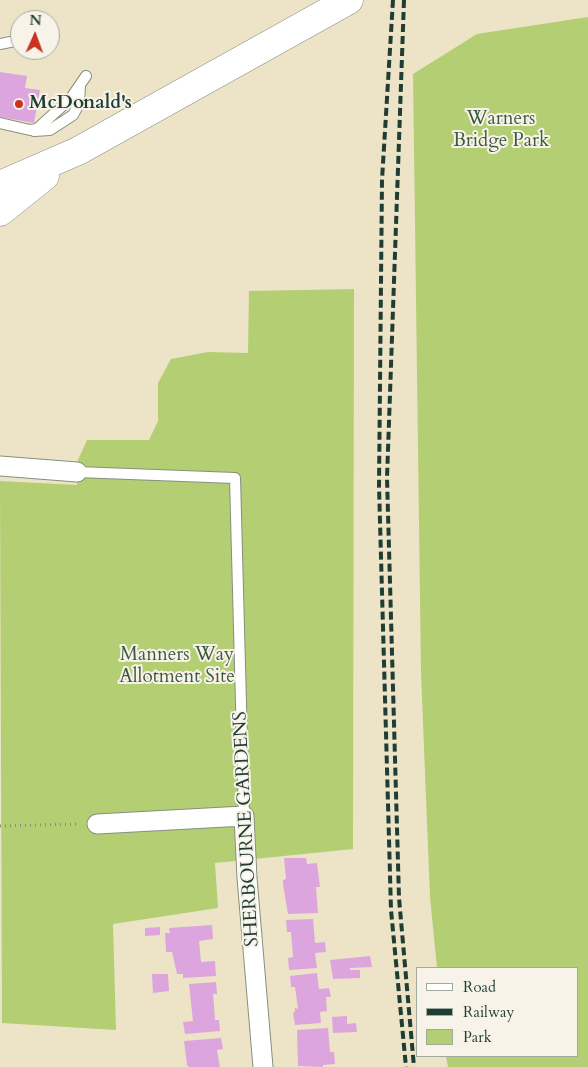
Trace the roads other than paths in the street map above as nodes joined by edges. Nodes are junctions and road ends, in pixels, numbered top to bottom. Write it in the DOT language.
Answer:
graph roads {
  1 [pos="349,0"];
  2 [pos="84,79"];
  3 [pos="0,124"];
  4 [pos="78,151"];
  5 [pos="0,184"];
  6 [pos="0,212"];
  7 [pos="0,466"];
  8 [pos="78,472"];
  9 [pos="244,816"];
  10 [pos="97,824"];
  11 [pos="263,1067"];
  1 -- 4 [label="street"];
  2 -- 3 [label="lane"];
  4 -- 5 [label="street"];
  4 -- 6 [label="street"];
  7 -- 8 [label="street"];
  8 -- 9 [label="lane, SHERBOURNE GARDENS"];
  9 -- 10 [label="street"];
  9 -- 11 [label="street, SHERBOURNE GARDENS"];
}
